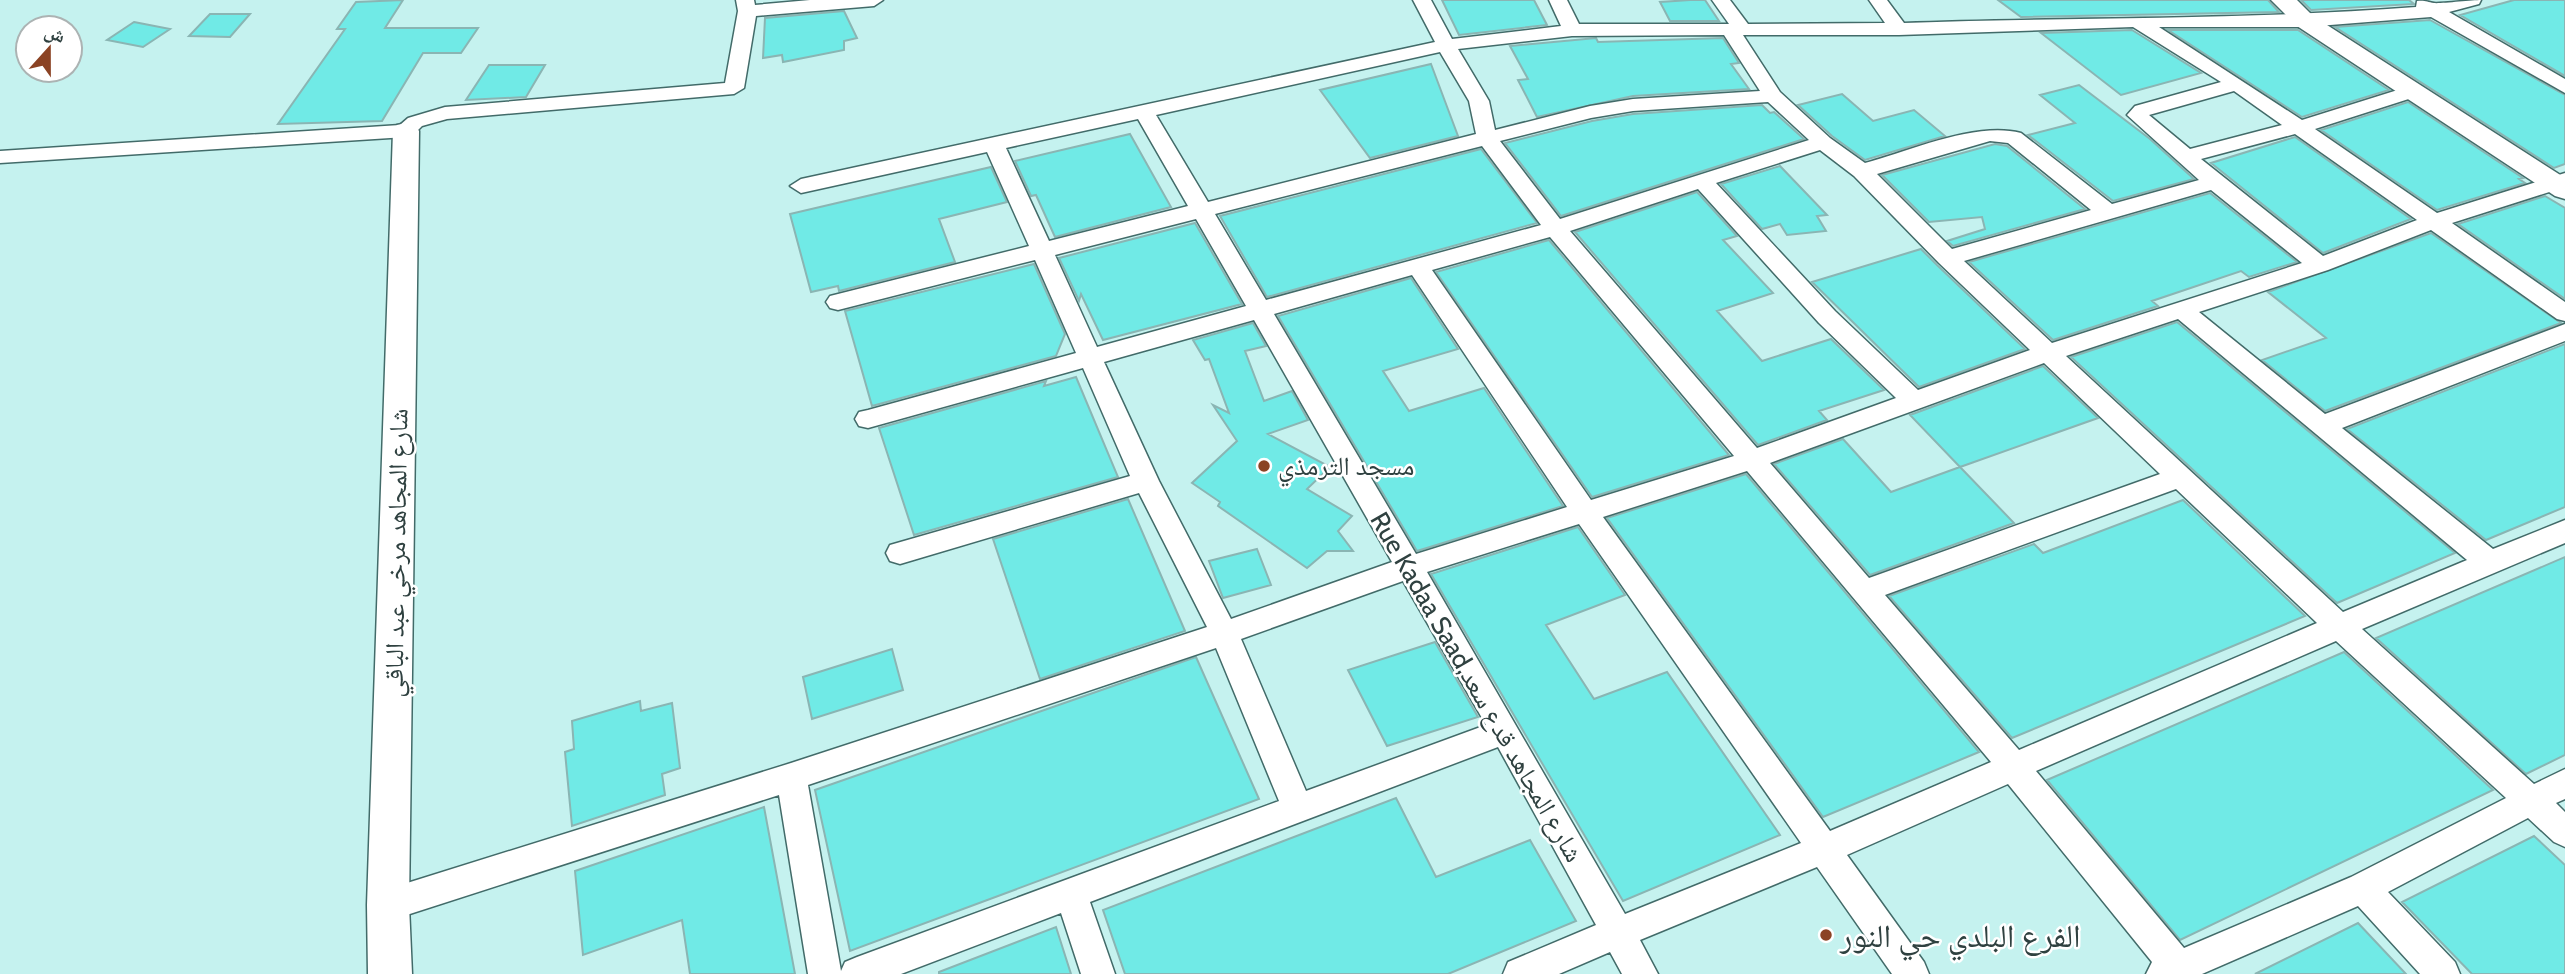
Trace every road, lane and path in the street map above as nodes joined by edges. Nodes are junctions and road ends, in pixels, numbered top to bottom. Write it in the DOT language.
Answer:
graph roads {
  1 [pos="874,0"];
  2 [pos="1422,0"];
  3 [pos="1559,0"];
  4 [pos="1721,0"];
  5 [pos="1878,0"];
  6 [pos="2081,0"];
  7 [pos="2283,0"];
  8 [pos="2472,0"];
  9 [pos="746,5"];
  10 [pos="2424,6"];
  11 [pos="2305,21"];
  12 [pos="2099,22"];
  13 [pos="2140,24"];
  14 [pos="1735,29"];
  15 [pos="1899,29"];
  16 [pos="1572,30"];
  17 [pos="1447,45"];
  18 [pos="2556,73"];
  19 [pos="2237,84"];
  20 [pos="2565,87"];
  21 [pos="2411,92"];
  22 [pos="1773,96"];
  23 [pos="1144,111"];
  24 [pos="2296,128"];
  25 [pos="406,131"];
  26 [pos="1487,138"];
  27 [pos="1823,142"];
  28 [pos="994,144"];
  29 [pos="0,157"];
  30 [pos="2185,157"];
  31 [pos="1862,171"];
  32 [pos="1702,181"];
  33 [pos="2215,182"];
  34 [pos="2561,184"];
  35 [pos="801,186"];
  36 [pos="1199,210"];
  37 [pos="2110,214"];
  38 [pos="2432,222"];
  39 [pos="1555,228"];
  40 [pos="1043,248"];
  41 [pos="1947,258"];
  42 [pos="2320,265"];
  43 [pos="1418,267"];
  44 [pos="838,302"];
  45 [pos="2180,309"];
  46 [pos="1259,313"];
  47 [pos="2565,313"];
  48 [pos="2565,332"];
  49 [pos="2049,353"];
  50 [pos="1091,356"];
  51 [pos="1914,402"];
  52 [pos="869,419"];
  53 [pos="2323,425"];
  54 [pos="1754,459"];
  55 [pos="2182,477"];
  56 [pos="1146,481"];
  57 [pos="1585,512"];
  58 [pos="2565,531"];
  59 [pos="901,553"];
  60 [pos="2489,562"];
  61 [pos="1409,567"];
  62 [pos="1865,591"];
  63 [pos="2339,626"];
  64 [pos="1224,633"];
  65 [pos="1505,731"];
  66 [pos="2012,765"];
  67 [pos="790,778"];
  68 [pos="2565,783"];
  69 [pos="2530,800"];
  70 [pos="1297,807"];
  71 [pos="2565,832"];
  72 [pos="1824,849"];
  73 [pos="2363,888"];
  74 [pos="1071,895"];
  75 [pos="388,905"];
  76 [pos="1616,931"];
  77 [pos="2170,971"];
  78 [pos="390,974"];
  79 [pos="825,974"];
  80 [pos="857,974"];
  81 [pos="1098,974"];
  82 [pos="1520,974"];
  83 [pos="1642,974"];
  84 [pos="1912,974"];
  85 [pos="2443,974"];
  1 -- 9 [label="street"];
  2 -- 17 [label="street"];
  3 -- 16 [label="street"];
  4 -- 14 [label="street"];
  5 -- 15 [label="street"];
  6 -- 12 [label="street"];
  7 -- 11 [label="street"];
  8 -- 10 [label="street"];
  9 -- 25 [label="street"];
  10 -- 11 [label="street"];
  10 -- 18 [label="street"];
  11 -- 13 [label="street"];
  11 -- 21 [label="street"];
  12 -- 13 [label="street"];
  12 -- 15 [label="street"];
  13 -- 19 [label="street"];
  14 -- 15 [label="street"];
  14 -- 16 [label="street"];
  14 -- 22 [label="street"];
  16 -- 17 [label="street"];
  17 -- 23 [label="street"];
  17 -- 26 [label="street"];
  18 -- 20 [label="street"];
  19 -- 24 [label="street"];
  19 -- 30 [label="street"];
  21 -- 24 [label="street"];
  21 -- 34 [label="street"];
  22 -- 26 [label="street"];
  22 -- 27 [label="street"];
  23 -- 28 [label="street"];
  23 -- 36 [label="street, Rue Kadaa Saad,شارع المجاهد قدع سعد"];
  24 -- 30 [label="street"];
  24 -- 38 [label="street"];
  25 -- 29 [label="street"];
  25 -- 75 [label="street, شارع المجاهد مرخي عبد الباقي"];
  26 -- 36 [label="street"];
  26 -- 39 [label="street"];
  27 -- 31 [label="street"];
  27 -- 32 [label="street"];
  28 -- 35 [label="street"];
  28 -- 40 [label="street"];
  30 -- 33 [label="street"];
  31 -- 37 [label="street"];
  31 -- 41 [label="street"];
  32 -- 39 [label="street"];
  32 -- 51 [label="street"];
  33 -- 37 [label="street"];
  33 -- 42 [label="street"];
  34 -- 38 [label="street"];
  36 -- 40 [label="street"];
  36 -- 46 [label="street, Rue Kadaa Saad,شارع المجاهد قدع سعد"];
  37 -- 41 [label="street"];
  38 -- 42 [label="street"];
  38 -- 47 [label="street"];
  39 -- 43 [label="street"];
  39 -- 54 [label="street"];
  40 -- 44 [label="street"];
  40 -- 50 [label="street"];
  41 -- 49 [label="street"];
  42 -- 45 [label="street"];
  43 -- 46 [label="street"];
  43 -- 57 [label="street"];
  45 -- 49 [label="street"];
  45 -- 53 [label="street"];
  46 -- 50 [label="street"];
  46 -- 61 [label="street, Rue Kadaa Saad,شارع المجاهد قدع سعد"];
  48 -- 53 [label="street"];
  49 -- 51 [label="street"];
  49 -- 55 [label="street"];
  50 -- 52 [label="street"];
  50 -- 56 [label="street"];
  51 -- 54 [label="street"];
  53 -- 60 [label="street"];
  54 -- 57 [label="street"];
  54 -- 62 [label="street"];
  55 -- 62 [label="street"];
  55 -- 63 [label="street"];
  56 -- 59 [label="street"];
  56 -- 64 [label="street"];
  57 -- 61 [label="street"];
  57 -- 72 [label="street"];
  58 -- 60 [label="street"];
  60 -- 63 [label="street"];
  61 -- 64 [label="street"];
  61 -- 65 [label="street, Rue Kadaa Saad,شارع المجاهد قدع سعد"];
  62 -- 66 [label="street"];
  63 -- 66 [label="street"];
  63 -- 69 [label="street"];
  64 -- 67 [label="street"];
  64 -- 70 [label="street"];
  65 -- 70 [label="street"];
  65 -- 76 [label="street, Rue Kadaa Saad,شارع المجاهد قدع سعد"];
  66 -- 72 [label="street"];
  66 -- 77 [label="street"];
  67 -- 75 [label="street"];
  67 -- 79 [label="street"];
  68 -- 69 [label="street"];
  69 -- 71 [label="street"];
  69 -- 73 [label="street"];
  70 -- 74 [label="street"];
  72 -- 76 [label="street"];
  72 -- 84 [label="street"];
  73 -- 77 [label="street"];
  73 -- 85 [label="street"];
  74 -- 80 [label="street"];
  74 -- 81 [label="street"];
  75 -- 78 [label="street, شارع المجاهد مرخي عبد الباقي"];
  76 -- 82 [label="street"];
  76 -- 83 [label="street, Rue Kadaa Saad,شارع المجاهد قدع سعد"];
}
